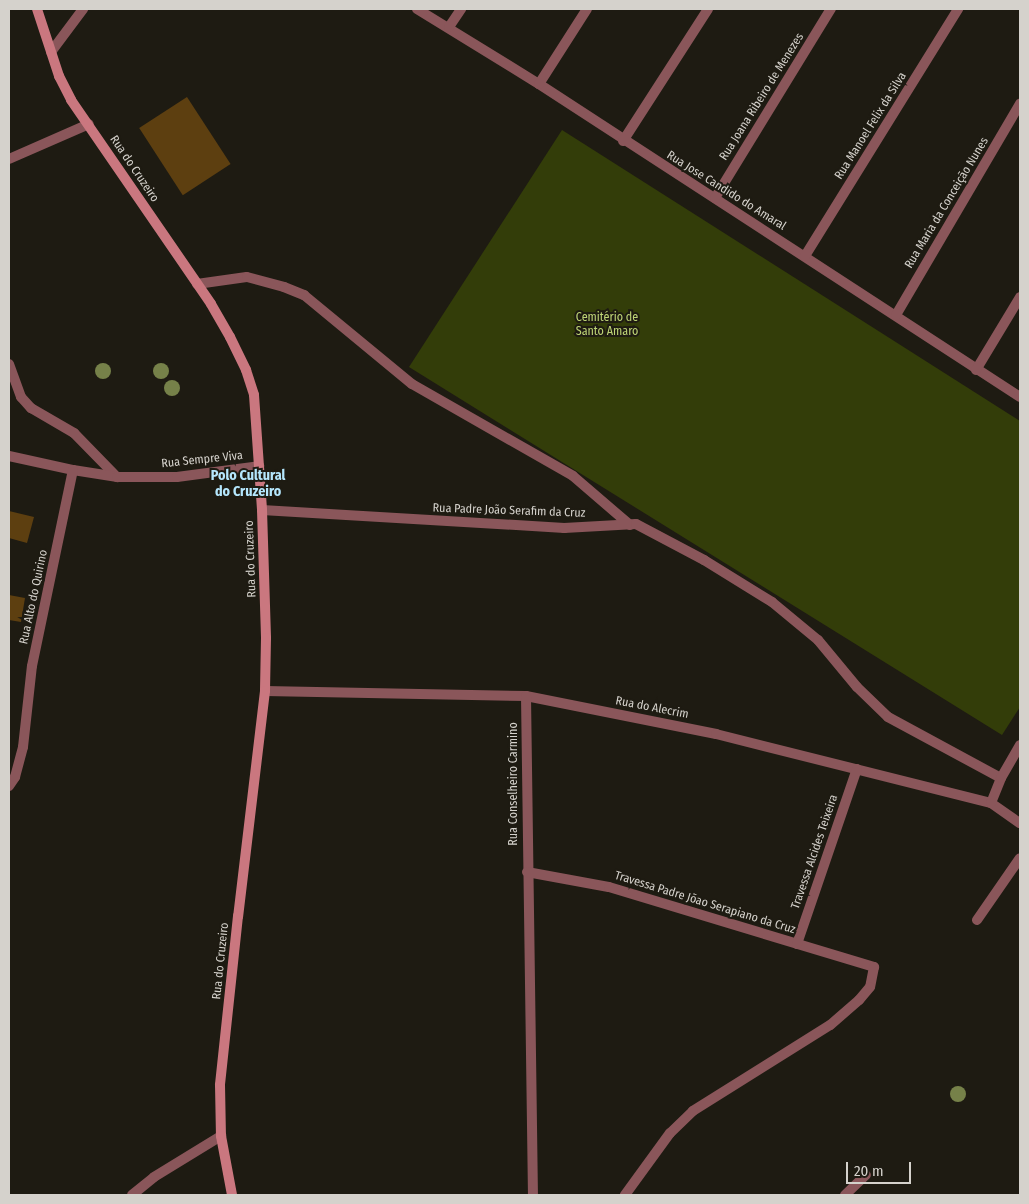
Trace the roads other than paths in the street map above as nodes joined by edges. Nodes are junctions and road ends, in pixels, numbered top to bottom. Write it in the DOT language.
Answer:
graph roads {
  1 [pos="37,9"];
  2 [pos="83,9"];
  3 [pos="417,9"];
  4 [pos="461,9"];
  5 [pos="586,9"];
  6 [pos="708,9"];
  7 [pos="831,9"];
  8 [pos="958,9"];
  9 [pos="450,27"];
  10 [pos="51,52"];
  11 [pos="538,84"];
  12 [pos="1020,104"];
  13 [pos="89,124"];
  14 [pos="623,141"];
  15 [pos="9,159"];
  16 [pos="715,198"];
  17 [pos="805,256"];
  18 [pos="197,284"];
  19 [pos="1020,297"];
  20 [pos="896,315"];
  21 [pos="9,364"];
  22 [pos="976,370"];
  23 [pos="1020,397"];
  24 [pos="9,456"];
  25 [pos="259,466"];
  26 [pos="73,470"];
  27 [pos="117,477"];
  28 [pos="262,510"];
  29 [pos="630,525"];
  30 [pos="265,691"];
  31 [pos="526,696"];
  32 [pos="1020,745"];
  33 [pos="856,769"];
  34 [pos="1001,778"];
  35 [pos="9,786"];
  36 [pos="991,803"];
  37 [pos="1020,823"];
  38 [pos="1020,858"];
  39 [pos="527,872"];
  40 [pos="977,920"];
  41 [pos="797,944"];
  42 [pos="221,1136"];
  43 [pos="866,1175"];
  44 [pos="132,1195"];
  45 [pos="232,1195"];
  46 [pos="533,1195"];
  47 [pos="625,1195"];
  48 [pos="845,1195"];
  1 -- 10 [label="main road, Rua do Cruzeiro"];
  2 -- 10 [label="street"];
  3 -- 9 [label="street, Rua Jose Candido do Amaral"];
  4 -- 9 [label="street"];
  5 -- 11 [label="street"];
  6 -- 14 [label="street"];
  7 -- 16 [label="street, Rua Joana Ribeiro de Menezes"];
  8 -- 17 [label="street, Rua Manoel Felix da Silva"];
  9 -- 11 [label="street, Rua Jose Candido do Amaral"];
  10 -- 13 [label="main road, Rua do Cruzeiro"];
  11 -- 14 [label="street, Rua Jose Candido do Amaral"];
  12 -- 20 [label="street, Rua Maria da Conceição Nunes"];
  13 -- 15 [label="street"];
  13 -- 18 [label="main road, Rua do Cruzeiro"];
  14 -- 16 [label="street, Rua Jose Candido do Amaral"];
  16 -- 17 [label="street, Rua Jose Candido do Amaral"];
  17 -- 20 [label="street, Rua Jose Candido do Amaral"];
  18 -- 25 [label="main road, Rua do Cruzeiro"];
  18 -- 29 [label="street"];
  19 -- 22 [label="street"];
  20 -- 22 [label="street, Rua Jose Candido do Amaral"];
  21 -- 27 [label="street"];
  22 -- 23 [label="street, Rua Jose Candido do Amaral"];
  24 -- 26 [label="street, Rua Sempre Viva"];
  25 -- 27 [label="street, Rua Sempre Viva"];
  25 -- 28 [label="main road, Rua do Cruzeiro"];
  26 -- 27 [label="street, Rua Sempre Viva"];
  26 -- 35 [label="street, Rua Alto do Quirino"];
  28 -- 29 [label="street, Rua Padre João Serafim da Cruz"];
  28 -- 30 [label="main road, Rua do Cruzeiro"];
  29 -- 34 [label="street, Rua Padre João Serafim da Cruz"];
  30 -- 31 [label="street, Rua do Alecrim"];
  30 -- 42 [label="main road, Rua do Cruzeiro"];
  31 -- 33 [label="street, Rua do Alecrim"];
  31 -- 39 [label="street, Rua Conselheiro Carmino"];
  32 -- 34 [label="street"];
  33 -- 36 [label="street, Rua do Alecrim"];
  33 -- 41 [label="street, Travessa Alcides Teixeira"];
  34 -- 36 [label="street"];
  36 -- 37 [label="street, Rua do Alecrim"];
  38 -- 40 [label="street"];
  39 -- 41 [label="street, Travessa Padre Jõao Serapiano da Cruz"];
  39 -- 46 [label="street, Rua Conselheiro Carmino"];
  41 -- 47 [label="street, Travessa Padre Jõao Serapiano da Cruz"];
  42 -- 44 [label="street"];
  42 -- 45 [label="main road, Rua do Cruzeiro"];
  43 -- 48 [label="street"];
}
